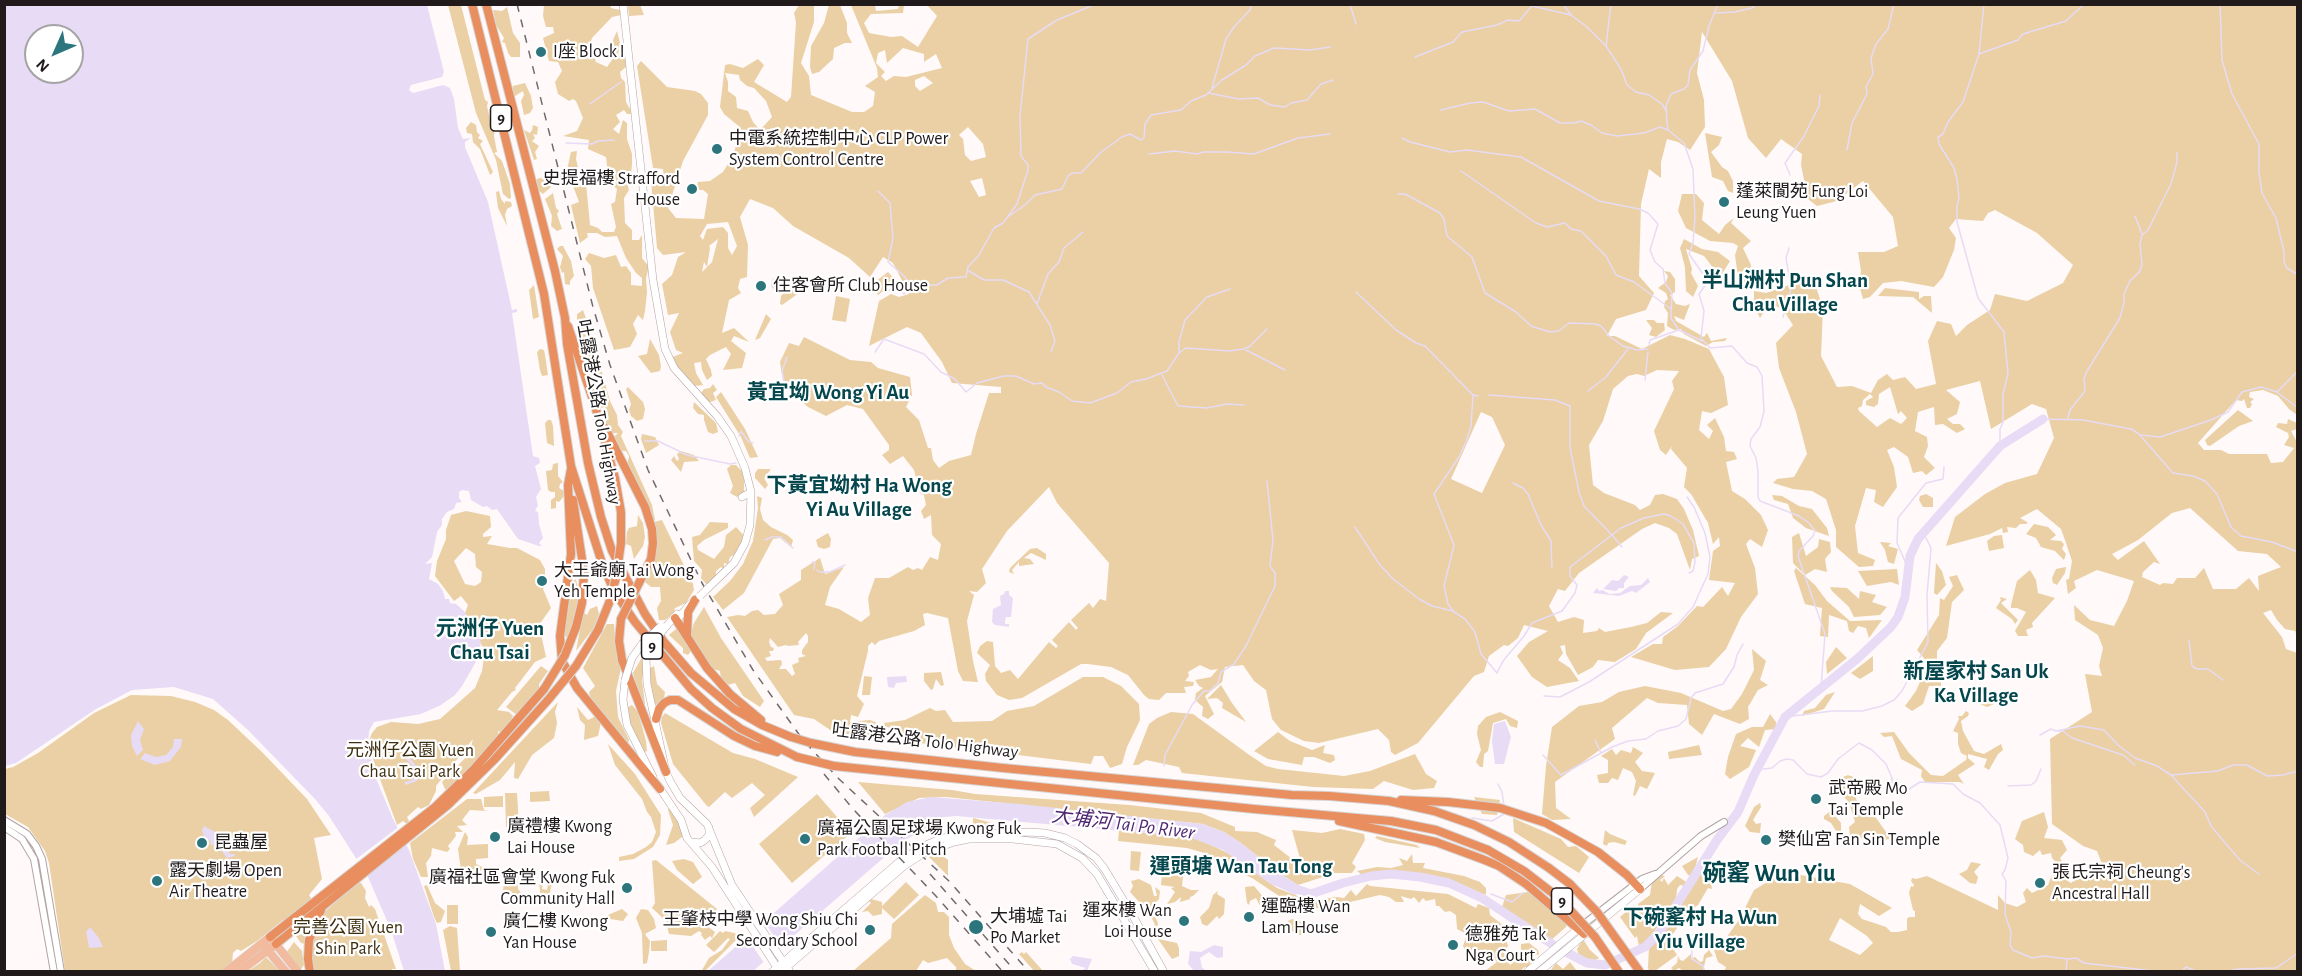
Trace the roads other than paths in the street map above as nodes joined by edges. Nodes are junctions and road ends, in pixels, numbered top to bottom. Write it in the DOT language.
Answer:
graph roads {
  1 [pos="472,4"];
  2 [pos="486,4"];
  3 [pos="623,4"];
  4 [pos="565,318"];
  5 [pos="595,406"];
  6 [pos="723,423"];
  7 [pos="716,429"];
  8 [pos="571,466"];
  9 [pos="569,476"];
  10 [pos="751,492"];
  11 [pos="742,497"];
  12 [pos="698,598"];
  13 [pos="678,615"];
  14 [pos="664,627"];
  15 [pos="688,639"];
  16 [pos="656,719"];
  17 [pos="778,732"];
  18 [pos="786,753"];
  19 [pos="666,772"];
  20 [pos="660,789"];
  21 [pos="1389,801"];
  22 [pos="1318,815"];
  23 [pos="4,820"];
  24 [pos="702,820"];
  25 [pos="1724,822"];
  26 [pos="4,827"];
  27 [pos="709,827"];
  28 [pos="685,831"];
  29 [pos="407,834"];
  30 [pos="692,842"];
  31 [pos="355,875"];
  32 [pos="1637,886"];
  33 [pos="325,905"];
  34 [pos="750,919"];
  35 [pos="1581,931"];
  36 [pos="273,940"];
  37 [pos="1568,942"];
  38 [pos="265,946"];
  39 [pos="781,969"];
  40 [pos="1529,969"];
  41 [pos="54,972"];
  42 [pos="61,972"];
  43 [pos="226,972"];
  44 [pos="239,972"];
  45 [pos="285,972"];
  46 [pos="298,972"];
  47 [pos="310,972"];
  48 [pos="1155,972"];
  49 [pos="1164,972"];
  50 [pos="1539,972"];
  51 [pos="1619,972"];
  52 [pos="1640,972"];
  1 -- 8 [label="highway, 吐露港公路 Tolo Highway / 9"];
  2 -- 4 [label="highway, 吐露港公路 Tolo Highway / 9"];
  3 -- 6 [label="main road"];
  4 -- 5 [label="highway"];
  4 -- 17 [label="highway, 吐露港公路 Tolo Highway / 9"];
  5 -- 19 [label="highway, bridge"];
  5 -- 29 [label="highway, bridge"];
  6 -- 7 [label="main road"];
  6 -- 10 [label="main road"];
  8 -- 9 [label="highway"];
  8 -- 18 [label="highway, 吐露港公路 Tolo Highway / 9"];
  9 -- 20 [label="highway"];
  9 -- 29 [label="highway, bridge"];
  10 -- 11 [label="main road"];
  10 -- 12 [label="main road, bridge"];
  12 -- 13 [label="main road"];
  12 -- 15 [label="highway"];
  13 -- 14 [label="main road"];
  13 -- 15 [label="highway"];
  14 -- 16 [label="main road, bridge"];
  14 -- 20 [label="main road, bridge"];
  15 -- 17 [label="highway"];
  16 -- 18 [label="highway"];
  16 -- 19 [label="main road"];
  17 -- 21 [label="highway, 吐露港公路 Tolo Highway / 9, bridge"];
  18 -- 22 [label="highway, 吐露港公路 Tolo Highway / 9, bridge"];
  19 -- 24 [label="main road"];
  20 -- 28 [label="main road"];
  21 -- 32 [label="highway"];
  21 -- 52 [label="highway, 吐露港公路 Tolo Highway / 9, bridge"];
  22 -- 35 [label="highway"];
  22 -- 51 [label="highway, 吐露港公路 Tolo Highway / 9, bridge"];
  23 -- 42 [label="street"];
  24 -- 27 [label="main road"];
  24 -- 28 [label="main road"];
  25 -- 32 [label="street"];
  26 -- 41 [label="street"];
  27 -- 30 [label="main road"];
  27 -- 34 [label="main road"];
  28 -- 30 [label="main road"];
  29 -- 31 [label="highway"];
  30 -- 34 [label="main road"];
  31 -- 33 [label="highway"];
  31 -- 36 [label="highway"];
  32 -- 35 [label="main road"];
  33 -- 36 [label="highway"];
  33 -- 47 [label="highway"];
  34 -- 39 [label="main road"];
  35 -- 37 [label="main road"];
  36 -- 38 [label="main road"];
  36 -- 46 [label="main road"];
  37 -- 40 [label="main road"];
  37 -- 50 [label="main road"];
  38 -- 43 [label="main road"];
  38 -- 44 [label="main road"];
  38 -- 45 [label="main road"];
  39 -- 48 [label="main road"];
  39 -- 49 [label="main road"];
}
